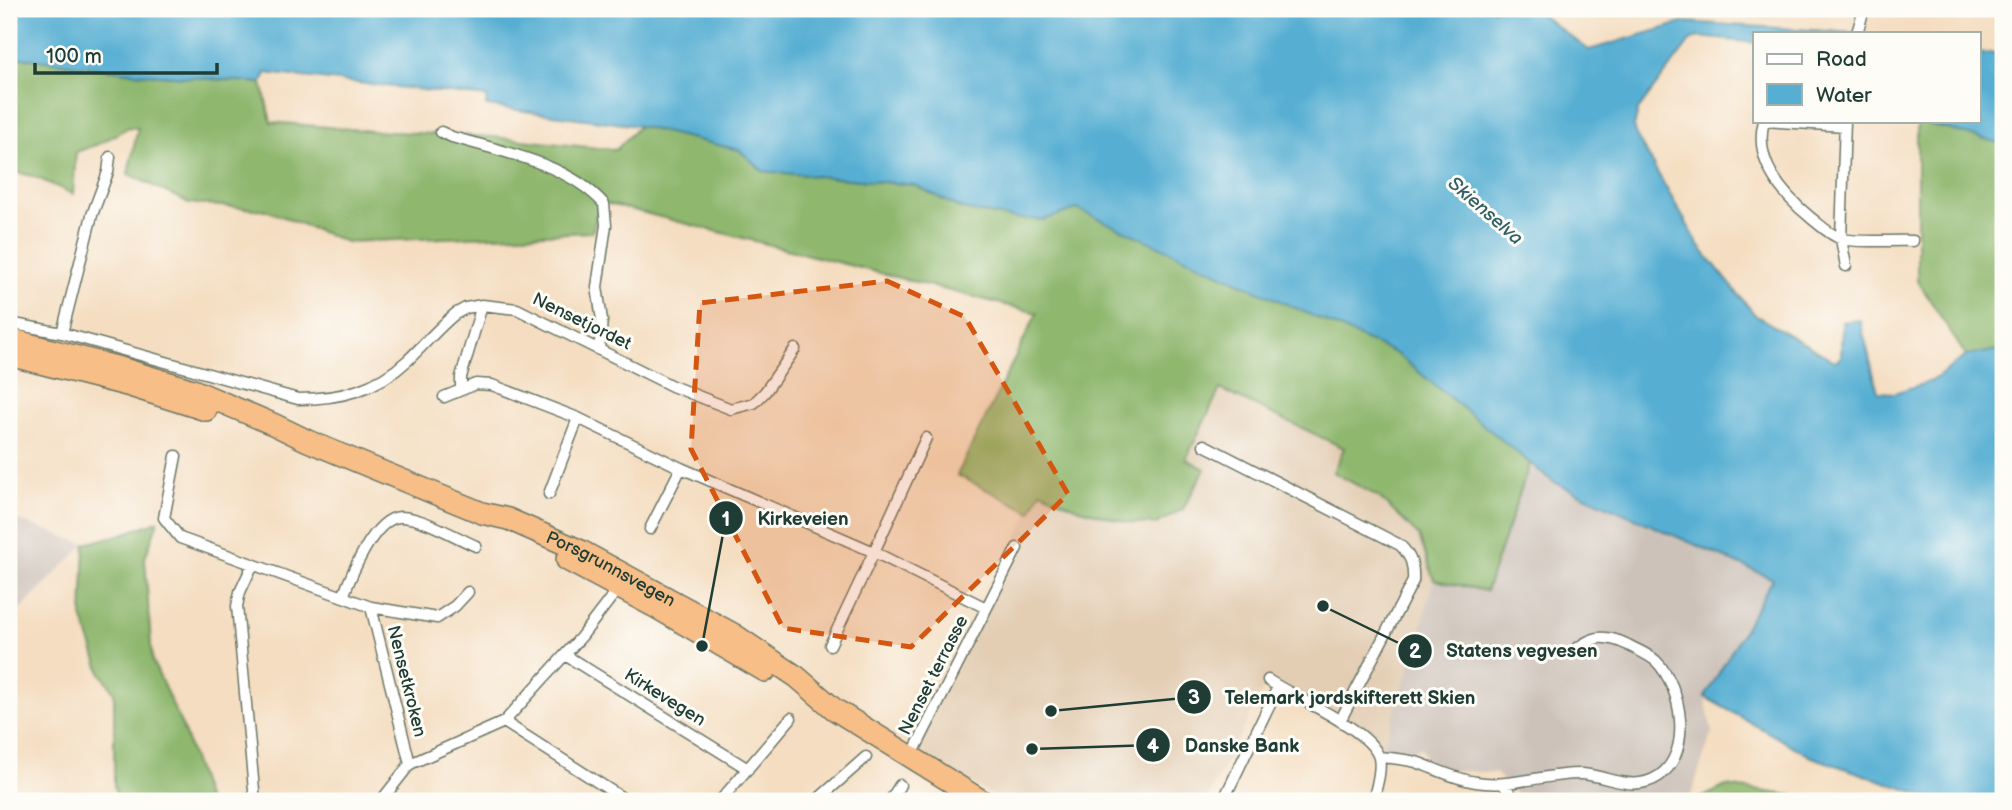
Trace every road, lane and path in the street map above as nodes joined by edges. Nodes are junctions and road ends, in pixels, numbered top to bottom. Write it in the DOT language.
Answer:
graph roads {
  1 [pos="1864,9"];
  2 [pos="1857,31"];
  3 [pos="1764,122"];
  4 [pos="1804,122"];
  5 [pos="1845,123"];
  6 [pos="441,132"];
  7 [pos="110,157"];
  8 [pos="1841,239"];
  9 [pos="1913,241"];
  10 [pos="1846,265"];
  11 [pos="482,306"];
  12 [pos="9,323"];
  13 [pos="62,333"];
  14 [pos="9,339"];
  15 [pos="795,349"];
  16 [pos="599,350"];
  17 [pos="9,355"];
  18 [pos="461,390"];
  19 [pos="444,397"];
  20 [pos="578,418"];
  21 [pos="926,438"];
  22 [pos="308,441"];
  23 [pos="1204,445"];
  24 [pos="176,456"];
  25 [pos="681,468"];
  26 [pos="549,494"];
  27 [pos="650,529"];
  28 [pos="476,546"];
  29 [pos="1017,548"];
  30 [pos="874,552"];
  31 [pos="253,564"];
  32 [pos="623,581"];
  33 [pos="468,592"];
  34 [pos="344,597"];
  35 [pos="371,607"];
  36 [pos="986,608"];
  37 [pos="830,645"];
  38 [pos="1570,653"];
  39 [pos="565,655"];
  40 [pos="1268,680"];
  41 [pos="1278,687"];
  42 [pos="791,719"];
  43 [pos="1340,721"];
  44 [pos="504,722"];
  45 [pos="866,757"];
  46 [pos="911,757"];
  47 [pos="1379,757"];
  48 [pos="410,764"];
  49 [pos="748,769"];
  50 [pos="1503,784"];
  51 [pos="900,785"];
  52 [pos="255,801"];
  53 [pos="381,801"];
  54 [pos="627,801"];
  55 [pos="720,801"];
  56 [pos="816,801"];
  57 [pos="890,801"];
  58 [pos="982,801"];
  59 [pos="1223,801"];
  60 [pos="1373,801"];
  61 [pos="1516,801"];
  1 -- 2 [label="street"];
  3 -- 8 [label="street"];
  4 -- 5 [label="street"];
  5 -- 8 [label="street"];
  6 -- 16 [label="street"];
  7 -- 13 [label="street"];
  8 -- 9 [label="street"];
  8 -- 10 [label="street"];
  11 -- 13 [label="street, Nensetjordet"];
  11 -- 16 [label="street, Nensetjordet"];
  11 -- 18 [label="street"];
  12 -- 13 [label="street, Nensetjordet"];
  14 -- 22 [label="highway, Porsgrunnsvegen"];
  15 -- 16 [label="street, Nensetjordet"];
  17 -- 22 [label="highway, Porsgrunnsvegen"];
  18 -- 19 [label="street, Nenset terrasse"];
  18 -- 20 [label="street, Nenset terrasse"];
  20 -- 25 [label="street, Nenset terrasse"];
  20 -- 26 [label="street"];
  21 -- 30 [label="street"];
  22 -- 32 [label="highway, Porsgrunnsvegen"];
  23 -- 43 [label="street"];
  24 -- 31 [label="street, Nensetkroken"];
  25 -- 27 [label="street"];
  25 -- 30 [label="street, Nenset terrasse"];
  28 -- 34 [label="street"];
  29 -- 36 [label="street, Nenset terrasse"];
  30 -- 36 [label="street, Nenset terrasse"];
  30 -- 37 [label="street"];
  31 -- 34 [label="street, Nensetkroken"];
  31 -- 52 [label="street"];
  32 -- 39 [label="street"];
  32 -- 46 [label="highway, Porsgrunnsvegen"];
  33 -- 35 [label="street"];
  34 -- 35 [label="street, Nensetkroken"];
  35 -- 48 [label="street, Nensetkroken"];
  36 -- 46 [label="street, Nenset terrasse"];
  38 -- 50 [label="street"];
  39 -- 44 [label="street"];
  39 -- 49 [label="street, Kirkevegen"];
  40 -- 41 [label="street"];
  41 -- 43 [label="street"];
  41 -- 59 [label="street"];
  42 -- 49 [label="street"];
  43 -- 47 [label="street"];
  44 -- 48 [label="street"];
  44 -- 54 [label="street"];
  45 -- 56 [label="street"];
  46 -- 58 [label="highway, Porsgrunnsvegen"];
  47 -- 50 [label="street"];
  47 -- 60 [label="street"];
  48 -- 53 [label="street"];
  49 -- 55 [label="street"];
  50 -- 61 [label="street"];
  51 -- 57 [label="street"];
}
